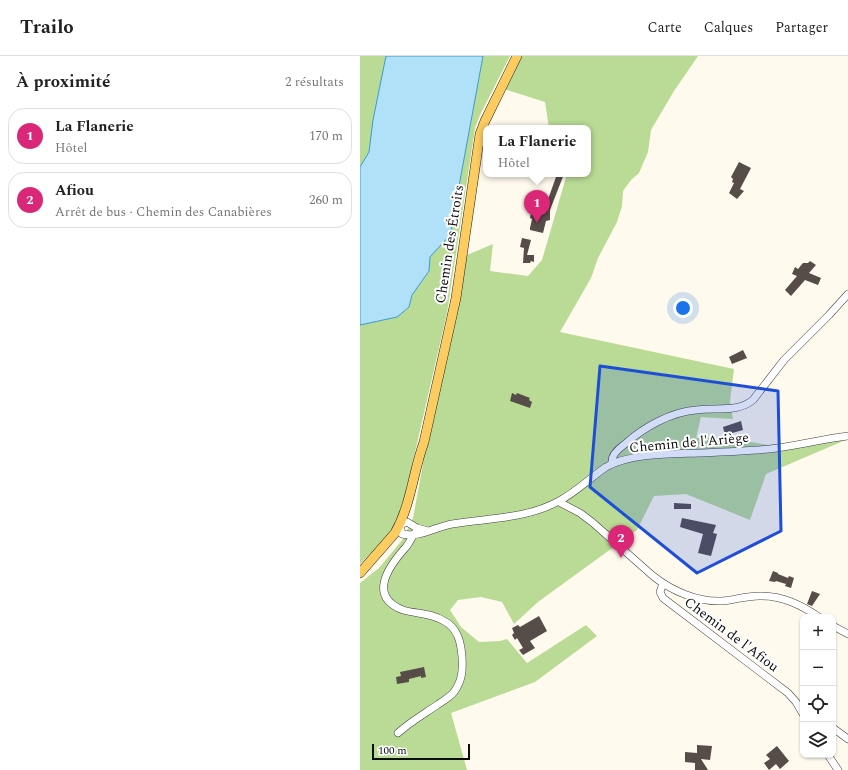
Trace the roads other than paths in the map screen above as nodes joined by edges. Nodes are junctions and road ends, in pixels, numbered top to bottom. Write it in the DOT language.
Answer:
graph roads {
  1 [pos="517,56"];
  2 [pos="483,125"];
  3 [pos="483,126"];
  4 [pos="848,294"];
  5 [pos="848,436"];
  6 [pos="612,463"];
  7 [pos="559,501"];
  8 [pos="403,527"];
  9 [pos="417,528"];
  10 [pos="428,531"];
  11 [pos="413,535"];
  12 [pos="360,574"];
  13 [pos="663,584"];
  14 [pos="814,614"];
  15 [pos="836,628"];
  16 [pos="848,634"];
  17 [pos="796,702"];
  18 [pos="800,705"];
  19 [pos="800,709"];
  20 [pos="836,730"];
  21 [pos="398,733"];
  22 [pos="848,740"];
  23 [pos="830,758"];
  24 [pos="838,770"];
  1 -- 2 [label="main road, Chemin des Étroits"];
  3 -- 8 [label="main road, Chemin des Étroits"];
  4 -- 6 [label="street"];
  5 -- 6 [label="street, Chemin de l'Ariège"];
  6 -- 7 [label="street, Chemin de l'Ariège"];
  7 -- 10 [label="street, Chemin de l'Ariège"];
  7 -- 13 [label="street"];
  8 -- 9 [label="street"];
  8 -- 11 [label="street, Chemin de l'Ariège"];
  8 -- 12 [label="main road, Chemin des Étroits"];
  9 -- 10 [label="street"];
  9 -- 11 [label="street"];
  10 -- 11 [label="street, Chemin de l'Ariège"];
  11 -- 21 [label="street"];
  13 -- 14 [label="street"];
  13 -- 17 [label="street, Chemin de l'Afiou"];
  15 -- 16 [label="street"];
  17 -- 18 [label="street, Chemin de l'Afiou"];
  17 -- 19 [label="street, Chemin de l'Afiou"];
  20 -- 22 [label="street"];
  23 -- 24 [label="street"];
}
